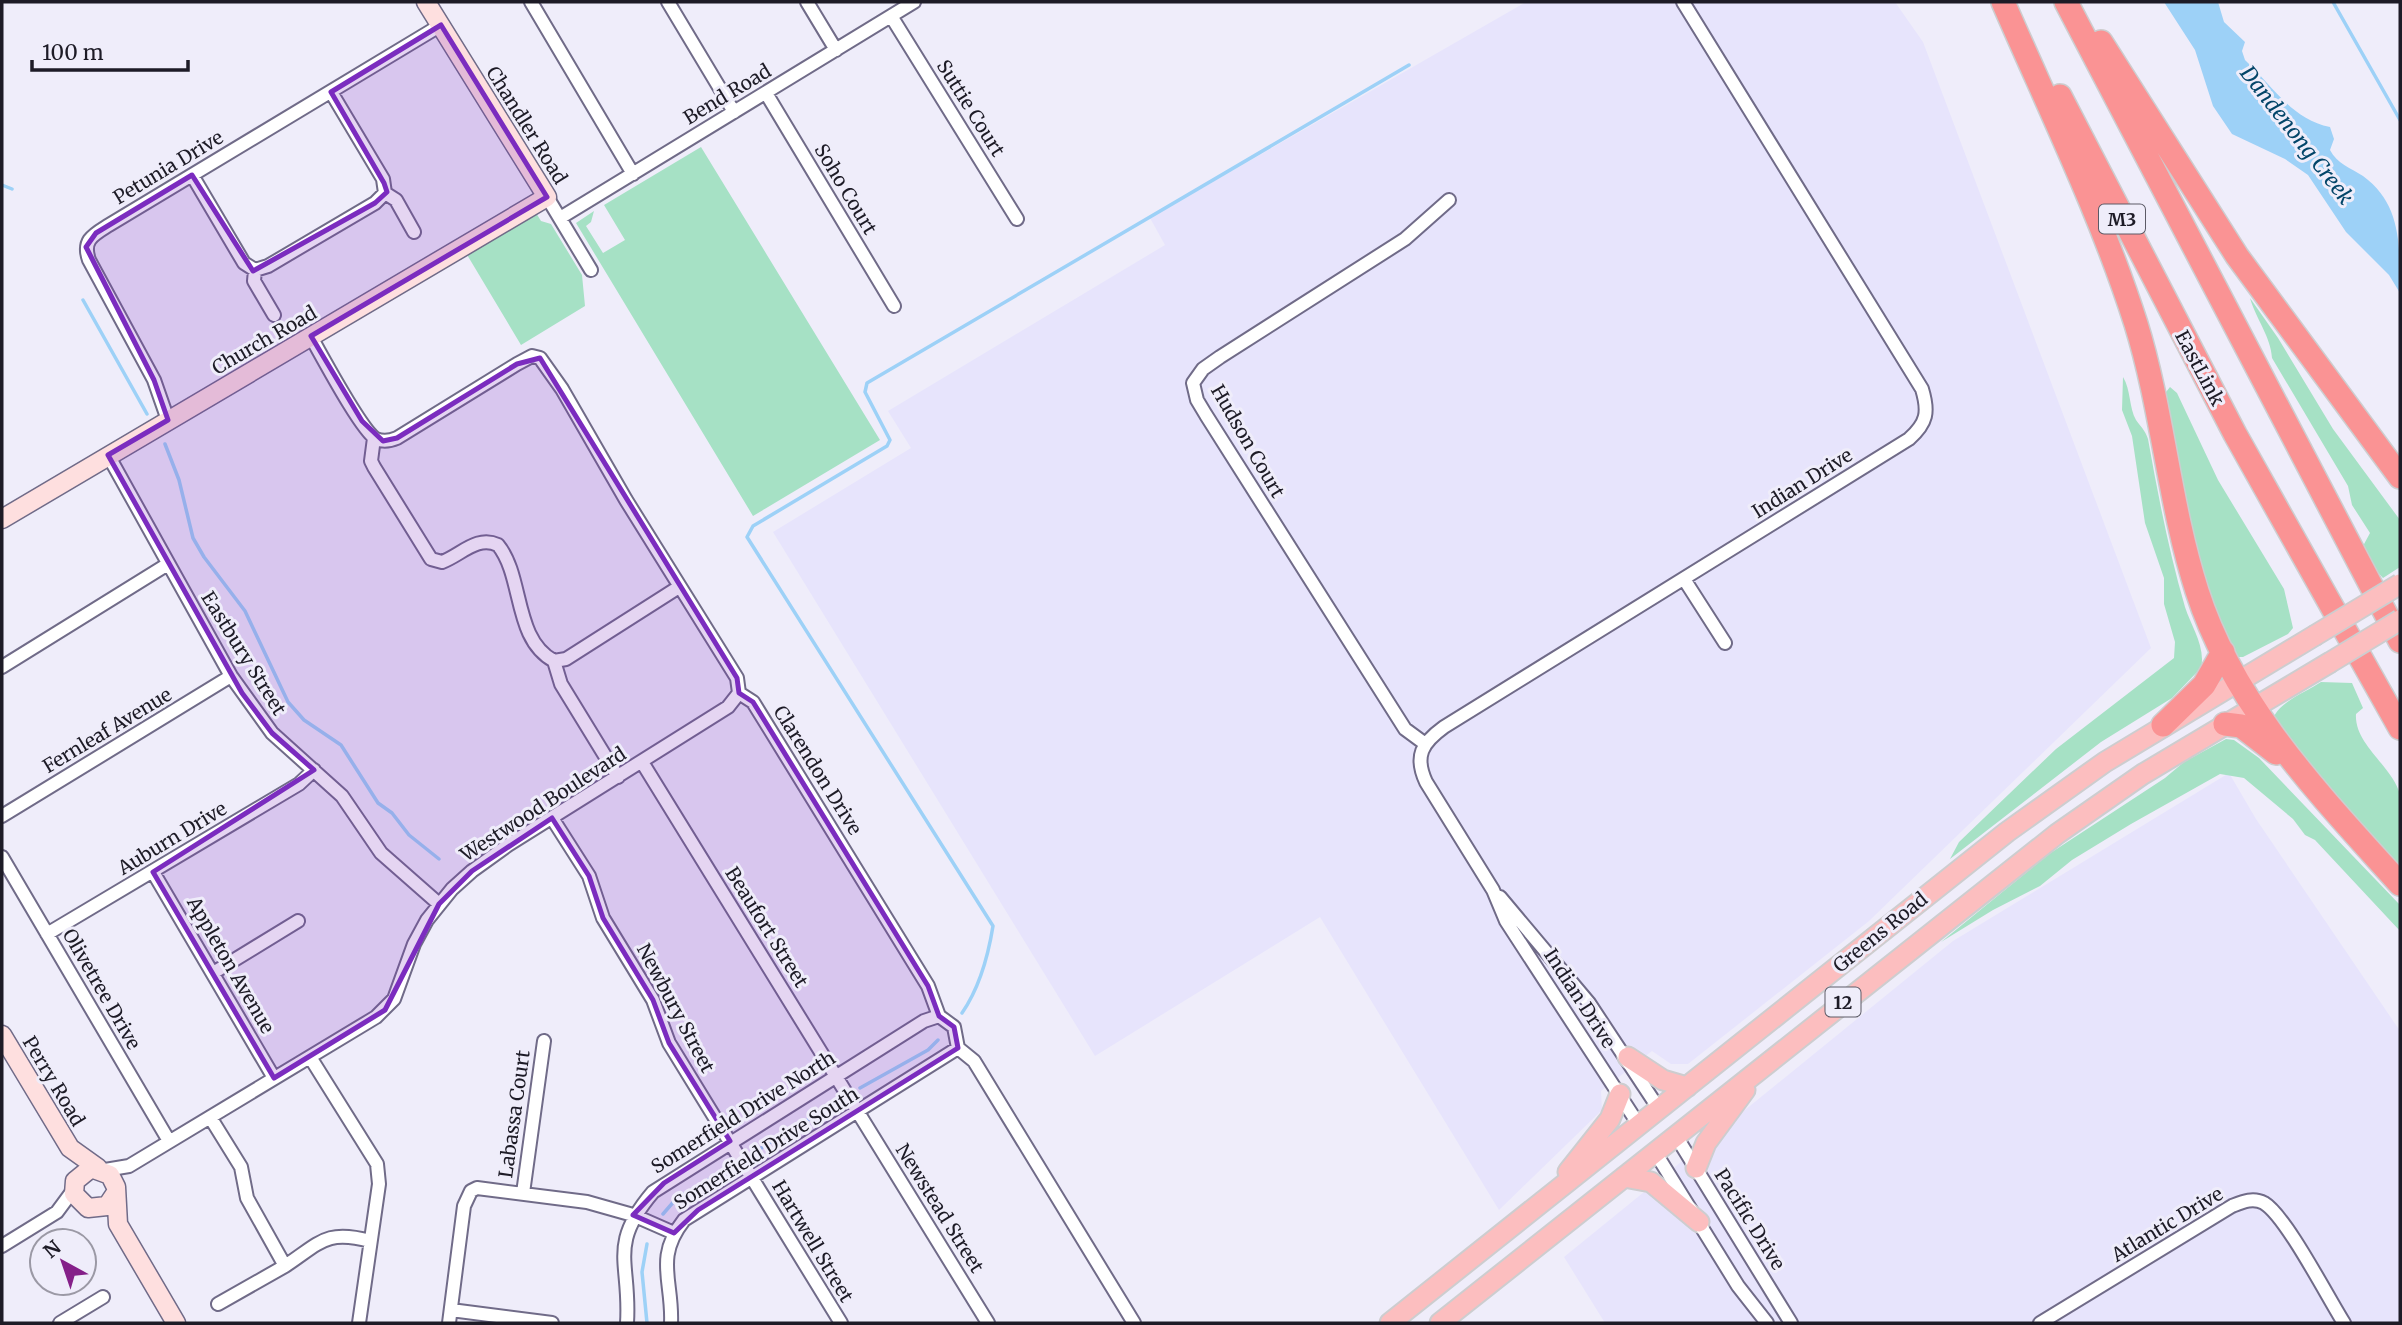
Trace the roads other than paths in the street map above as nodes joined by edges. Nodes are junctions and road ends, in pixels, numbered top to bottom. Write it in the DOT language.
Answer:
graph roads {
  1 [pos="426,2"];
  2 [pos="531,2"];
  3 [pos="668,2"];
  4 [pos="807,2"];
  5 [pos="914,2"];
  6 [pos="1683,2"];
  7 [pos="2003,2"];
  8 [pos="2012,2"];
  9 [pos="2066,2"];
  10 [pos="2075,2"];
  11 [pos="891,16"];
  12 [pos="441,25"];
  13 [pos="836,50"];
  14 [pos="331,92"];
  15 [pos="766,93"];
  16 [pos="734,112"];
  17 [pos="633,174"];
  18 [pos="192,175"];
  19 [pos="385,193"];
  20 [pos="547,197"];
  21 [pos="1449,200"];
  22 [pos="560,218"];
  23 [pos="1017,219"];
  24 [pos="414,232"];
  25 [pos="255,270"];
  26 [pos="591,270"];
  27 [pos="894,306"];
  28 [pos="274,316"];
  29 [pos="311,337"];
  30 [pos="168,420"];
  31 [pos="374,438"];
  32 [pos="108,455"];
  33 [pos="2398,473"];
  34 [pos="2,519"];
  35 [pos="168,564"];
  36 [pos="1684,579"];
  37 [pos="2400,584"];
  38 [pos="679,587"];
  39 [pos="2400,620"];
  40 [pos="2400,641"];
  41 [pos="1725,643"];
  42 [pos="2223,652"];
  43 [pos="554,661"];
  44 [pos="2,667"];
  45 [pos="231,676"];
  46 [pos="2239,680"];
  47 [pos="739,693"];
  48 [pos="2255,706"];
  49 [pos="2225,724"];
  50 [pos="2163,725"];
  51 [pos="2400,728"];
  52 [pos="1424,743"];
  53 [pos="642,762"];
  54 [pos="314,770"];
  55 [pos="618,777"];
  56 [pos="2312,786"];
  57 [pos="2,816"];
  58 [pos="552,818"];
  59 [pos="2,857"];
  60 [pos="153,872"];
  61 [pos="2400,884"];
  62 [pos="1493,890"];
  63 [pos="439,904"];
  64 [pos="298,921"];
  65 [pos="47,934"];
  66 [pos="213,973"];
  67 [pos="939,1016"];
  68 [pos="2,1035"];
  69 [pos="544,1041"];
  70 [pos="958,1048"];
  71 [pos="1779,1054"];
  72 [pos="310,1057"];
  73 [pos="1628,1057"];
  74 [pos="836,1076"];
  75 [pos="274,1078"];
  76 [pos="1688,1087"];
  77 [pos="1620,1094"];
  78 [pos="1659,1110"];
  79 [pos="859,1113"];
  80 [pos="209,1117"];
  81 [pos="1639,1125"];
  82 [pos="1676,1136"];
  83 [pos="730,1141"];
  84 [pos="169,1142"];
  85 [pos="69,1148"];
  86 [pos="1655,1152"];
  87 [pos="129,1166"];
  88 [pos="1696,1168"];
  89 [pos="101,1169"];
  90 [pos="1624,1177"];
  91 [pos="752,1178"];
  92 [pos="74,1188"];
  93 [pos="115,1191"];
  94 [pos="523,1193"];
  95 [pos="1548,1197"];
  96 [pos="87,1208"];
  97 [pos="57,1212"];
  98 [pos="633,1215"];
  99 [pos="1699,1222"];
  100 [pos="674,1233"];
  101 [pos="124,1236"];
  102 [pos="370,1241"];
  103 [pos="2,1246"];
  104 [pos="285,1266"];
  105 [pos="103,1297"];
  106 [pos="218,1304"];
  107 [pos="450,1317"];
  108 [pos="675,1322"];
  109 [pos="60,1323"];
  110 [pos="176,1323"];
  111 [pos="359,1323"];
  112 [pos="552,1323"];
  113 [pos="627,1323"];
  114 [pos="841,1323"];
  115 [pos="988,1323"];
  116 [pos="1134,1323"];
  117 [pos="1390,1323"];
  118 [pos="1440,1323"];
  119 [pos="1767,1323"];
  120 [pos="1791,1323"];
  121 [pos="2040,1323"];
  122 [pos="2344,1323"];
  1 -- 12 [label="main road, Chandler Road"];
  2 -- 17 [label="street"];
  3 -- 16 [label="street"];
  4 -- 13 [label="street"];
  5 -- 11 [label="street, Bend Road"];
  6 -- 36 [label="street, Indian Drive"];
  7 -- 42 [label="highway"];
  8 -- 51 [label="highway, EastLink / M3"];
  9 -- 40 [label="highway, M3"];
  10 -- 33 [label="highway"];
  11 -- 13 [label="street, Bend Road"];
  11 -- 23 [label="street, Suttie Court"];
  12 -- 14 [label="street, Petunia Drive"];
  12 -- 20 [label="main road, Chandler Road"];
  13 -- 15 [label="street, Bend Road"];
  14 -- 18 [label="street, Petunia Drive"];
  14 -- 19 [label="street"];
  15 -- 16 [label="street, Bend Road"];
  15 -- 27 [label="street, Soho Court"];
  16 -- 17 [label="street, Bend Road"];
  17 -- 22 [label="street, Bend Road"];
  18 -- 25 [label="street"];
  18 -- 30 [label="street, Petunia Drive"];
  19 -- 24 [label="street"];
  19 -- 25 [label="street"];
  20 -- 22 [label="street, Chandler Road"];
  20 -- 29 [label="main road, Church Road"];
  21 -- 52 [label="street, Hudson Court"];
  22 -- 26 [label="street, Chandler Road"];
  25 -- 28 [label="street"];
  29 -- 30 [label="main road, Church Road"];
  29 -- 31 [label="street"];
  30 -- 32 [label="main road, Church Road"];
  31 -- 38 [label="street, Clarendon Drive"];
  31 -- 43 [label="street"];
  32 -- 34 [label="main road, Church Road"];
  32 -- 35 [label="street, Eastbury Street"];
  35 -- 44 [label="street"];
  35 -- 45 [label="street, Eastbury Street"];
  36 -- 41 [label="street"];
  36 -- 52 [label="street, Indian Drive"];
  37 -- 46 [label="main road, Greens Road / 12, bridge"];
  38 -- 43 [label="street"];
  38 -- 47 [label="street, Clarendon Drive"];
  39 -- 48 [label="main road, Greens Road / 12, bridge"];
  42 -- 46 [label="highway"];
  42 -- 50 [label="highway"];
  43 -- 55 [label="street"];
  45 -- 54 [label="street, Eastbury Street"];
  45 -- 57 [label="street, Fernleaf Avenue"];
  46 -- 48 [label="highway"];
  46 -- 50 [label="main road, Greens Road / 12"];
  47 -- 53 [label="street, Westwood Boulevard"];
  47 -- 67 [label="street, Clarendon Drive"];
  48 -- 49 [label="main road, Greens Road / 12"];
  48 -- 56 [label="highway"];
  49 -- 56 [label="highway"];
  49 -- 71 [label="main road, Greens Road / 12"];
  50 -- 76 [label="main road, Greens Road / 12"];
  52 -- 62 [label="street, Indian Drive"];
  53 -- 55 [label="street, Westwood Boulevard"];
  53 -- 74 [label="street, Beaufort Street"];
  54 -- 60 [label="street, Auburn Drive"];
  54 -- 63 [label="street, Eastbury Street"];
  55 -- 58 [label="street, Westwood Boulevard"];
  56 -- 61 [label="highway"];
  58 -- 63 [label="street, Westwood Boulevard"];
  58 -- 83 [label="street, Newbury Street"];
  59 -- 65 [label="street, Olivetree Drive"];
  60 -- 65 [label="street, Auburn Drive"];
  60 -- 66 [label="street, Appleton Avenue"];
  62 -- 73 [label="street, Indian Drive"];
  62 -- 77 [label="street, Indian Drive"];
  63 -- 72 [label="street, Westwood Boulevard"];
  64 -- 66 [label="street"];
  65 -- 84 [label="street, Olivetree Drive"];
  66 -- 75 [label="street, Appleton Avenue"];
  67 -- 70 [label="street, Clarendon Drive"];
  67 -- 74 [label="street, Somerfield Drive North"];
  68 -- 85 [label="main road, Perry Road"];
  69 -- 94 [label="street, Labassa Court"];
  70 -- 79 [label="street, Somerfield Drive South"];
  70 -- 116 [label="street, Clarendon Drive"];
  71 -- 82 [label="main road, Greens Road / 12"];
  71 -- 88 [label="main road"];
  72 -- 75 [label="street, Westwood Boulevard"];
  72 -- 102 [label="street"];
  73 -- 76 [label="main road"];
  73 -- 78 [label="street, Indian Drive"];
  74 -- 79 [label="street, Beaufort Street"];
  74 -- 83 [label="street, Somerfield Drive North"];
  75 -- 80 [label="street, Westwood Boulevard"];
  76 -- 78 [label="main road, Greens Road / 12"];
  77 -- 81 [label="street, Indian Drive"];
  77 -- 95 [label="main road"];
  78 -- 81 [label="main road, Greens Road / 12"];
  78 -- 82 [label="main road"];
  79 -- 91 [label="street, Somerfield Drive South"];
  79 -- 115 [label="street, Newstead Street"];
  80 -- 84 [label="street, Westwood Boulevard"];
  80 -- 104 [label="street"];
  81 -- 86 [label="main road"];
  81 -- 95 [label="main road, Greens Road / 12"];
  82 -- 86 [label="main road, Greens Road / 12"];
  82 -- 88 [label="street, Pacific Drive"];
  83 -- 91 [label="street, Newbury Street"];
  83 -- 98 [label="street, Somerfield Drive North"];
  84 -- 87 [label="street, Westwood Boulevard"];
  85 -- 89 [label="main road, Perry Road"];
  85 -- 92 [label="main road, Perry Road"];
  86 -- 90 [label="main road, Greens Road / 12"];
  86 -- 99 [label="street"];
  87 -- 89 [label="street, Westwood Boulevard"];
  87 -- 93 [label="street, Westwood Boulevard"];
  88 -- 120 [label="street, Pacific Drive"];
  89 -- 92 [label="main road"];
  89 -- 93 [label="main road"];
  90 -- 99 [label="main road"];
  90 -- 118 [label="main road, Greens Road / 12"];
  91 -- 100 [label="street, Somerfield Drive South"];
  91 -- 114 [label="street, Hartwell Street"];
  92 -- 96 [label="main road"];
  92 -- 97 [label="street"];
  93 -- 96 [label="main road"];
  93 -- 101 [label="main road"];
  94 -- 98 [label="street"];
  94 -- 107 [label="street"];
  95 -- 117 [label="main road, Greens Road / 12"];
  96 -- 97 [label="street"];
  96 -- 101 [label="main road"];
  97 -- 103 [label="street"];
  98 -- 100 [label="street"];
  98 -- 113 [label="street, Somerfield Drive North"];
  99 -- 119 [label="street"];
  100 -- 108 [label="street, Somerfield Drive South"];
  101 -- 110 [label="main road"];
  102 -- 104 [label="street"];
  102 -- 111 [label="street"];
  104 -- 106 [label="street"];
  105 -- 109 [label="street"];
  107 -- 112 [label="street"];
  121 -- 122 [label="street, Atlantic Drive"];
}
